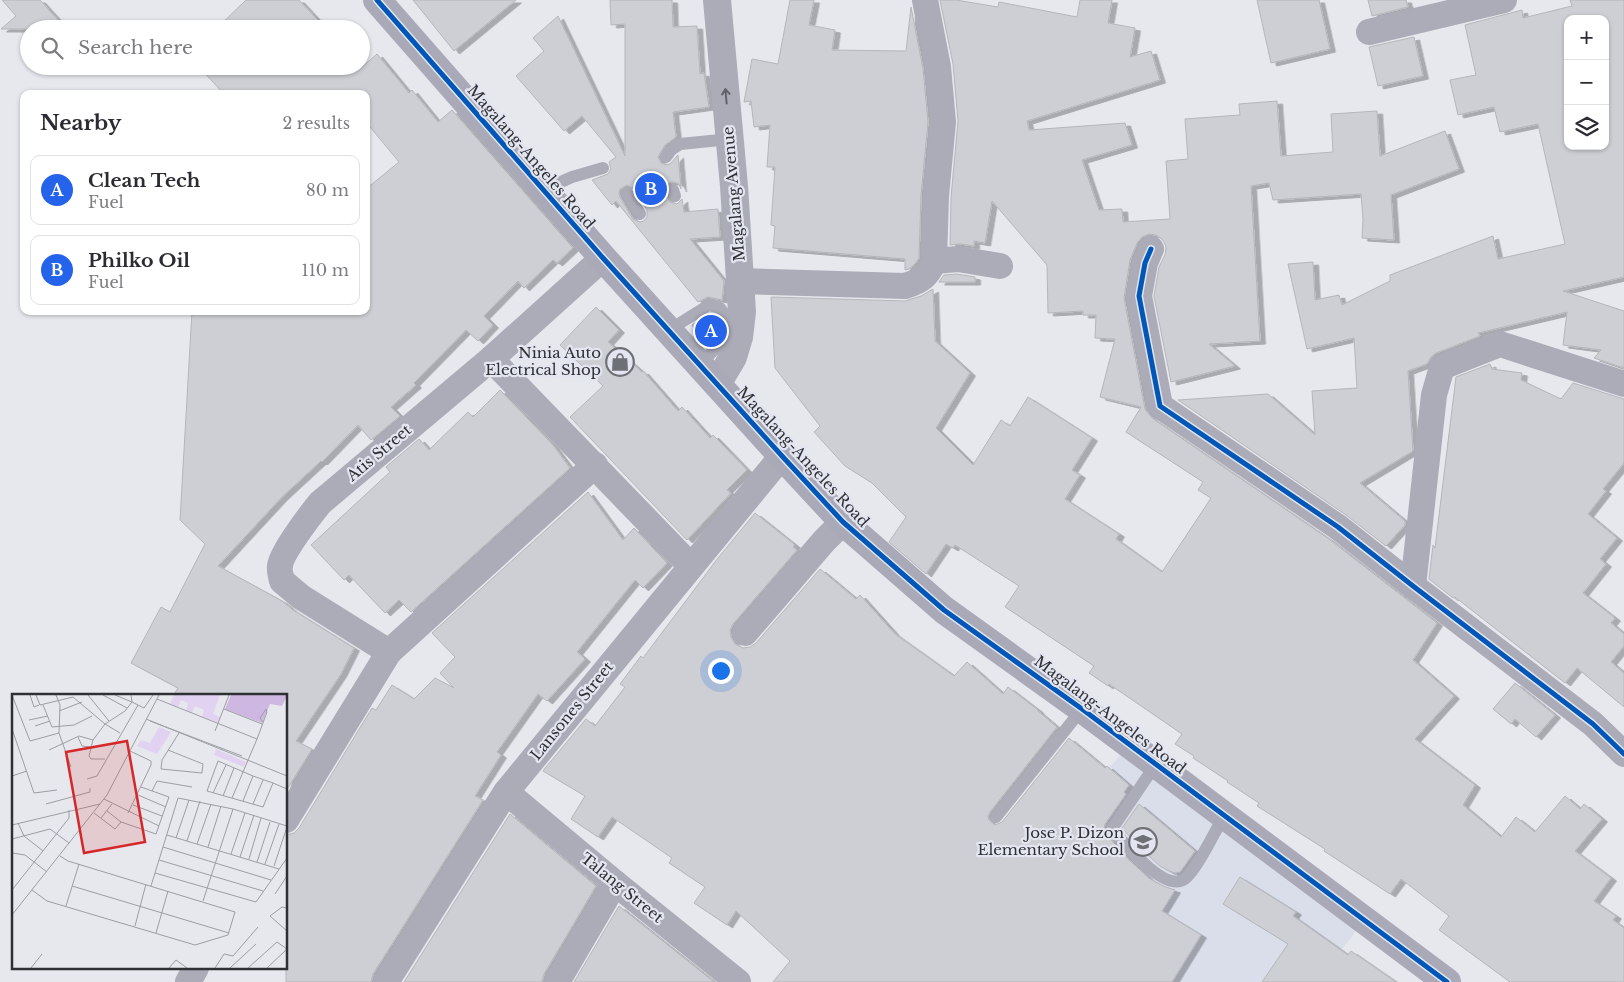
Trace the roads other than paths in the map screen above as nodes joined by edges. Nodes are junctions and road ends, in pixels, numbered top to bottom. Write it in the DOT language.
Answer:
graph roads {
  1 [pos="377,0"];
  2 [pos="717,0"];
  3 [pos="924,0"];
  4 [pos="1504,0"];
  5 [pos="1369,32"];
  6 [pos="730,139"];
  7 [pos="666,157"];
  8 [pos="602,168"];
  9 [pos="543,190"];
  10 [pos="627,193"];
  11 [pos="640,214"];
  12 [pos="1152,249"];
  13 [pos="603,258"];
  14 [pos="934,261"];
  15 [pos="1000,266"];
  16 [pos="741,281"];
  17 [pos="669,330"];
  18 [pos="737,331"];
  19 [pos="492,359"];
  20 [pos="709,374"];
  21 [pos="1624,384"];
  22 [pos="782,456"];
  23 [pos="595,464"];
  24 [pos="843,522"];
  25 [pos="691,566"];
  26 [pos="1413,586"];
  27 [pos="745,634"];
  28 [pos="389,652"];
  29 [pos="1082,709"];
  30 [pos="1624,754"];
  31 [pos="1156,764"];
  32 [pos="506,792"];
  33 [pos="1224,816"];
  34 [pos="288,817"];
  35 [pos="996,817"];
  36 [pos="615,883"];
  37 [pos="195,970"];
  38 [pos="188,982"];
  39 [pos="386,982"];
  40 [pos="557,982"];
  41 [pos="738,982"];
  42 [pos="1447,982"];
  1 -- 9 [label="main road, Magalang-Angeles Road"];
  6 -- 2 [label="street, Magalang Avenue, one-way"];
  3 -- 14 [label="street"];
  4 -- 5 [label="street"];
  6 -- 7 [label="lane"];
  6 -- 16 [label="street, Magalang Avenue"];
  8 -- 9 [label="lane"];
  9 -- 13 [label="main road, Magalang-Angeles Road"];
  10 -- 11 [label="lane"];
  12 -- 26 [label="street"];
  13 -- 17 [label="main road, Magalang-Angeles Road"];
  13 -- 19 [label="street, Atis Street"];
  14 -- 15 [label="street"];
  14 -- 16 [label="street"];
  16 -- 18 [label="street, Magalang Avenue"];
  17 -- 18 [label="lane"];
  17 -- 20 [label="main road, Magalang-Angeles Road"];
  18 -- 20 [label="street, Magalang Avenue"];
  19 -- 23 [label="street"];
  19 -- 28 [label="street, Atis Street"];
  20 -- 22 [label="main road, Magalang-Angeles Road"];
  21 -- 26 [label="street"];
  22 -- 24 [label="main road, Magalang-Angeles Road"];
  22 -- 25 [label="street, Lansones Street"];
  23 -- 25 [label="street"];
  23 -- 28 [label="street"];
  24 -- 27 [label="street"];
  24 -- 29 [label="main road, Magalang-Angeles Road"];
  25 -- 32 [label="street, Lansones Street"];
  26 -- 30 [label="street"];
  28 -- 34 [label="street"];
  29 -- 31 [label="main road, Magalang-Angeles Road"];
  29 -- 35 [label="lane"];
  31 -- 33 [label="main road, Magalang-Angeles Road"];
  31 -- 33 [label="lane"];
  32 -- 36 [label="street, Talang Street"];
  32 -- 39 [label="street, Lansones Street"];
  33 -- 42 [label="main road, Magalang-Angeles Road"];
  36 -- 40 [label="street"];
  36 -- 41 [label="street, Talang Street"];
  37 -- 38 [label="street"];
}
